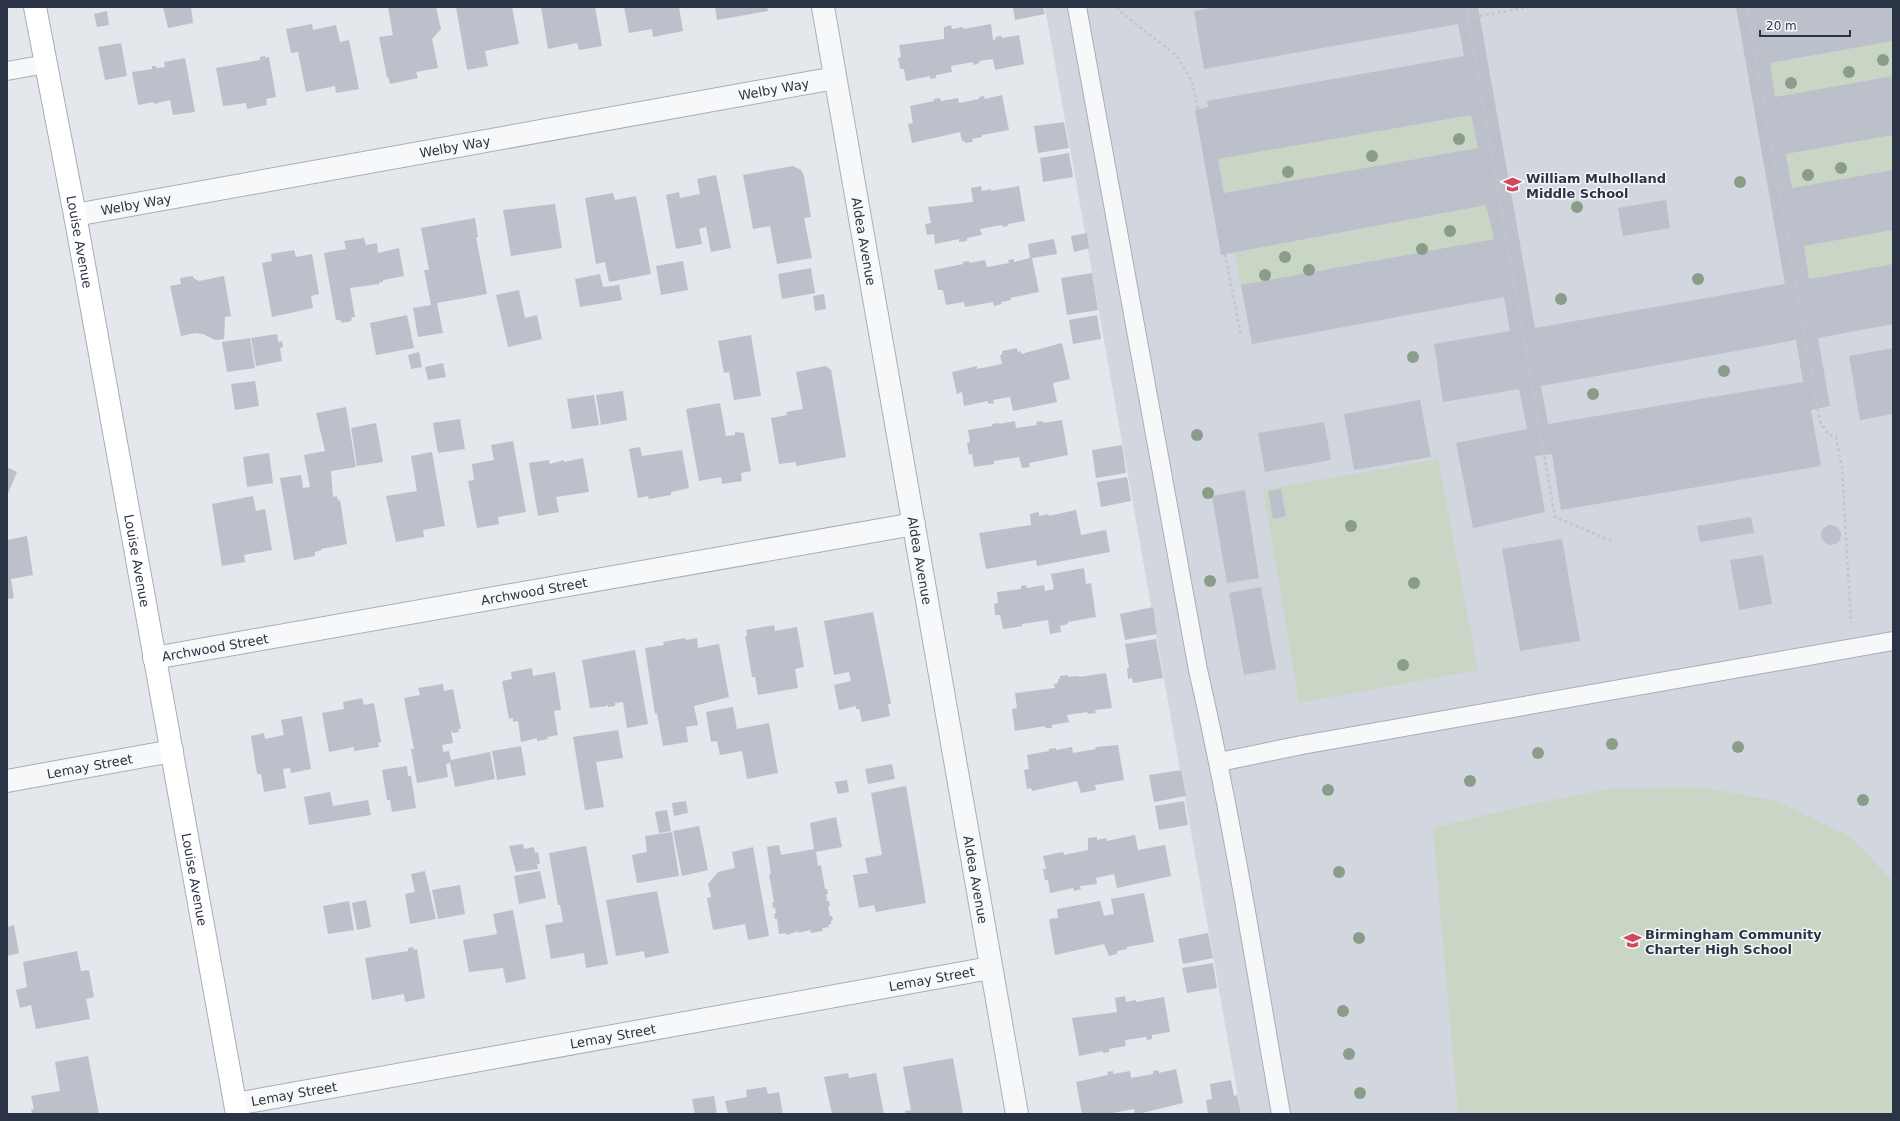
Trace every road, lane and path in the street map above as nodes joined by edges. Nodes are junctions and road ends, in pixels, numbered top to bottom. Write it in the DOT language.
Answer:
graph roads {
  1 [pos="35,7"];
  2 [pos="823,7"];
  3 [pos="1077,7"];
  4 [pos="1117,7"];
  5 [pos="1466,7"];
  6 [pos="1530,7"];
  7 [pos="1747,7"];
  8 [pos="1468,18"];
  9 [pos="46,64"];
  10 [pos="7,71"];
  11 [pos="835,78"];
  12 [pos="1198,110"];
  13 [pos="75,215"];
  14 [pos="1226,254"];
  15 [pos="1241,336"];
  16 [pos="914,524"];
  17 [pos="1614,542"];
  18 [pos="1893,641"];
  19 [pos="1853,648"];
  20 [pos="154,658"];
  21 [pos="172,751"];
  22 [pos="1219,762"];
  23 [pos="7,781"];
  24 [pos="990,968"];
  25 [pos="236,1109"];
  26 [pos="1017,1114"];
  27 [pos="1281,1114"];
  1 -- 9 [label="main road, Louise Avenue"];
  2 -- 11 [label="street, Aldea Avenue"];
  3 -- 22 [label="lane"];
  4 -- 12 [label="path"];
  5 -- 8 [label="path"];
  6 -- 8 [label="path"];
  7 -- 19 [label="path"];
  8 -- 17 [label="path"];
  9 -- 10 [label="lane"];
  9 -- 13 [label="main road, Louise Avenue"];
  11 -- 13 [label="street, Welby Way"];
  11 -- 16 [label="street, Aldea Avenue"];
  13 -- 20 [label="main road, Louise Avenue"];
  14 -- 15 [label="path"];
  16 -- 20 [label="street, Archwood Street"];
  16 -- 24 [label="street, Aldea Avenue"];
  18 -- 19 [label="lane"];
  19 -- 22 [label="lane"];
  20 -- 21 [label="main road, Louise Avenue"];
  21 -- 23 [label="street, Lemay Street"];
  21 -- 25 [label="main road, Louise Avenue"];
  22 -- 27 [label="lane"];
  24 -- 25 [label="street, Lemay Street"];
  24 -- 26 [label="street, Aldea Avenue"];
}
